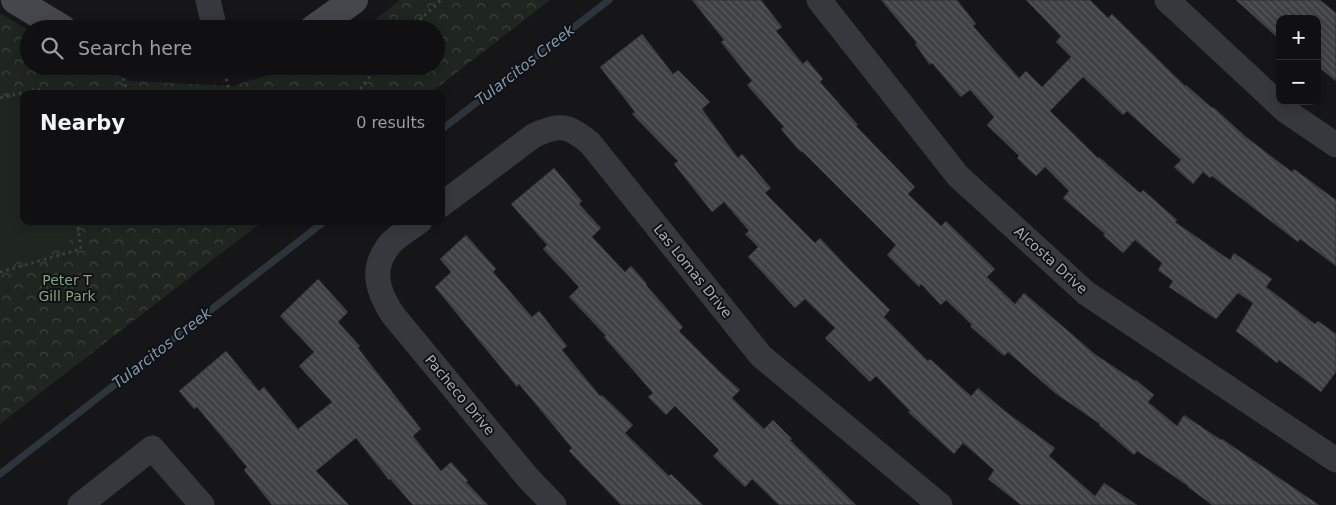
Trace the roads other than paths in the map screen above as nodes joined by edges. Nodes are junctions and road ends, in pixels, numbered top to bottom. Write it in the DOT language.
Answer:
graph roads {
  1 [pos="15,0"];
  2 [pos="208,0"];
  3 [pos="354,0"];
  4 [pos="819,0"];
  5 [pos="1167,0"];
  6 [pos="48,20"];
  7 [pos="212,20"];
  8 [pos="326,20"];
  9 [pos="1336,145"];
  10 [pos="445,202"];
  11 [pos="415,225"];
  12 [pos="1336,460"];
  13 [pos="80,505"];
  14 [pos="202,505"];
  15 [pos="554,505"];
  16 [pos="940,505"];
  1 -- 6 [label="street"];
  2 -- 7 [label="street"];
  3 -- 8 [label="street"];
  4 -- 12 [label="street, Alcosta Drive"];
  5 -- 9 [label="street"];
  10 -- 16 [label="street, Las Lomas Drive"];
  11 -- 15 [label="street, Pacheco Drive"];
  13 -- 14 [label="street"];
}
